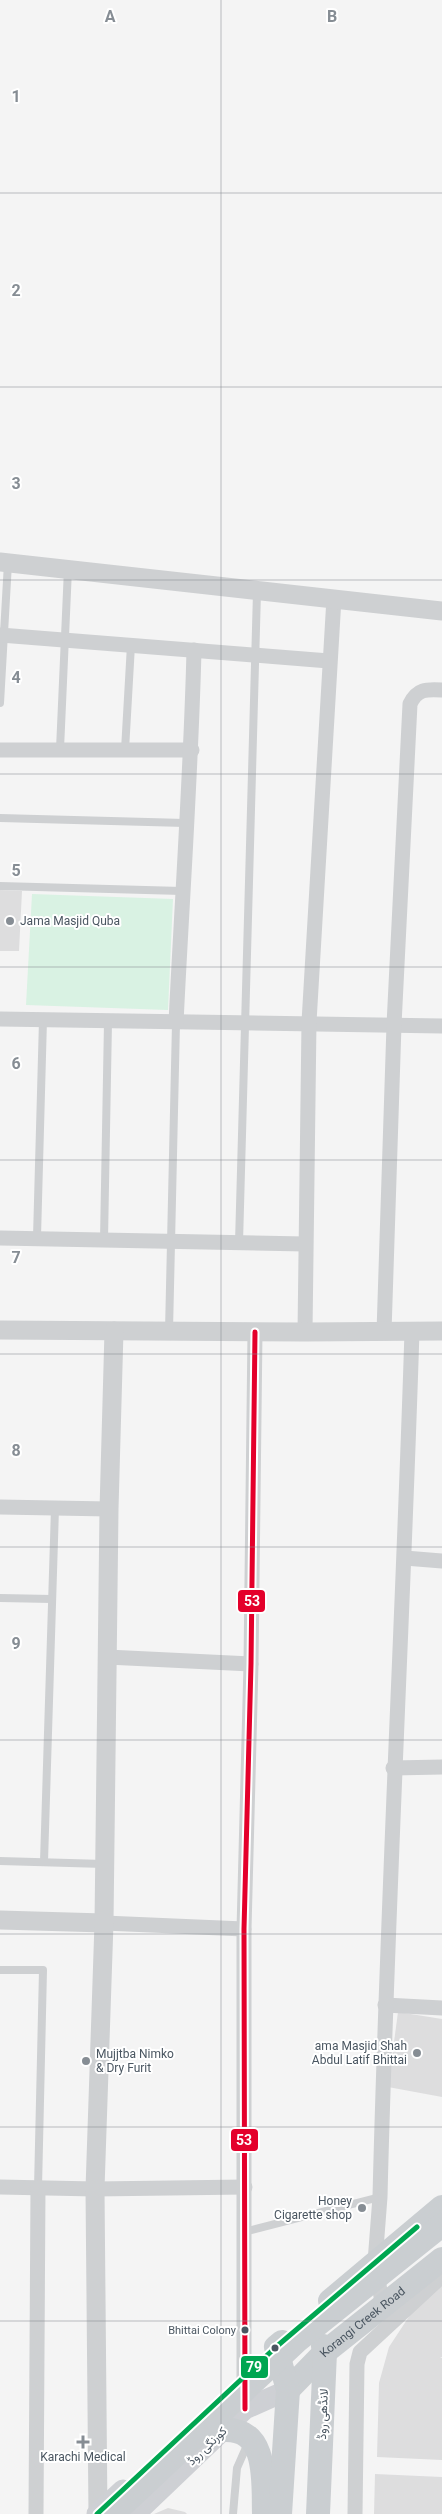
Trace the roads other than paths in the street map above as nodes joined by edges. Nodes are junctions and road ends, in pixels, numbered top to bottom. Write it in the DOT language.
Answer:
graph roads {
  1 [pos="4,562"];
  2 [pos="68,568"];
  3 [pos="257,590"];
  4 [pos="334,598"];
  5 [pos="442,611"];
  6 [pos="2,635"];
  7 [pos="65,640"];
  8 [pos="131,645"];
  9 [pos="194,650"];
  10 [pos="255,655"];
  11 [pos="329,661"];
  12 [pos="442,690"];
  13 [pos="0,703"];
  14 [pos="60,749"];
  15 [pos="0,750"];
  16 [pos="125,750"];
  17 [pos="192,750"];
  18 [pos="0,818"];
  19 [pos="185,823"];
  20 [pos="0,886"];
  21 [pos="182,891"];
  22 [pos="0,1019"];
  23 [pos="43,1020"];
  24 [pos="108,1022"];
  25 [pos="309,1022"];
  26 [pos="176,1023"];
  27 [pos="245,1023"];
  28 [pos="394,1025"];
  29 [pos="442,1026"];
  30 [pos="37,1237"];
  31 [pos="0,1238"];
  32 [pos="104,1240"];
  33 [pos="171,1241"];
  34 [pos="239,1243"];
  35 [pos="305,1244"];
  36 [pos="0,1330"];
  37 [pos="442,1330"];
  38 [pos="114,1331"];
  39 [pos="169,1331"];
  40 [pos="255,1332"];
  41 [pos="305,1332"];
  42 [pos="384,1332"];
  43 [pos="412,1332"];
  44 [pos="0,1507"];
  45 [pos="55,1508"];
  46 [pos="109,1509"];
  47 [pos="405,1558"];
  48 [pos="442,1561"];
  49 [pos="0,1598"];
  50 [pos="52,1599"];
  51 [pos="107,1657"];
  52 [pos="251,1664"];
  53 [pos="442,1767"];
  54 [pos="393,1768"];
  55 [pos="0,1862"];
  56 [pos="44,1862"];
  57 [pos="104,1864"];
  58 [pos="0,1920"];
  59 [pos="104,1923"];
  60 [pos="244,1929"];
  61 [pos="0,1970"];
  62 [pos="385,2005"];
  63 [pos="442,2008"];
  64 [pos="0,2187"];
  65 [pos="245,2187"];
  66 [pos="38,2188"];
  67 [pos="95,2189"];
  68 [pos="380,2197"];
  69 [pos="442,2207"];
  70 [pos="442,2225"];
  71 [pos="244,2232"];
  72 [pos="442,2259"];
  73 [pos="375,2262"];
  74 [pos="442,2276"];
  75 [pos="383,2308"];
  76 [pos="313,2316"];
  77 [pos="276,2347"];
  78 [pos="325,2352"];
  79 [pos="243,2379"];
  80 [pos="288,2390"];
  81 [pos="244,2409"];
  82 [pos="224,2430"];
  83 [pos="250,2437"];
  84 [pos="36,2514"];
  85 [pos="102,2514"];
  86 [pos="135,2514"];
  87 [pos="234,2514"];
  88 [pos="264,2514"];
  89 [pos="280,2514"];
  90 [pos="318,2514"];
  91 [pos="355,2514"];
  1 -- 2 [label="street"];
  1 -- 6 [label="lane"];
  2 -- 3 [label="street"];
  2 -- 7 [label="lane"];
  3 -- 4 [label="street"];
  3 -- 10 [label="lane"];
  4 -- 5 [label="street"];
  4 -- 11 [label="street"];
  6 -- 7 [label="street"];
  6 -- 13 [label="lane"];
  7 -- 8 [label="street"];
  7 -- 14 [label="lane"];
  8 -- 9 [label="street"];
  8 -- 16 [label="lane"];
  9 -- 10 [label="street"];
  9 -- 17 [label="street"];
  10 -- 11 [label="street"];
  10 -- 27 [label="lane"];
  11 -- 25 [label="street"];
  12 -- 28 [label="street"];
  14 -- 15 [label="street"];
  14 -- 16 [label="street"];
  16 -- 17 [label="street"];
  17 -- 19 [label="street"];
  18 -- 19 [label="lane"];
  19 -- 21 [label="street"];
  20 -- 21 [label="lane"];
  21 -- 26 [label="street"];
  22 -- 23 [label="street"];
  23 -- 24 [label="street"];
  23 -- 30 [label="lane"];
  24 -- 26 [label="street"];
  24 -- 32 [label="lane"];
  25 -- 27 [label="street"];
  25 -- 28 [label="street"];
  25 -- 35 [label="street"];
  26 -- 27 [label="street"];
  26 -- 33 [label="lane"];
  27 -- 34 [label="lane"];
  28 -- 29 [label="street"];
  28 -- 42 [label="street"];
  30 -- 31 [label="street"];
  30 -- 32 [label="street"];
  32 -- 33 [label="street"];
  33 -- 34 [label="street"];
  33 -- 39 [label="lane"];
  34 -- 35 [label="street"];
  35 -- 41 [label="street"];
  36 -- 38 [label="street"];
  37 -- 43 [label="street"];
  38 -- 39 [label="street"];
  38 -- 46 [label="street"];
  39 -- 40 [label="street"];
  40 -- 41 [label="street"];
  40 -- 52 [label="street"];
  41 -- 42 [label="street"];
  42 -- 43 [label="street"];
  43 -- 47 [label="street"];
  44 -- 45 [label="street"];
  45 -- 46 [label="street"];
  45 -- 50 [label="lane"];
  46 -- 51 [label="street"];
  47 -- 48 [label="street"];
  47 -- 54 [label="street"];
  49 -- 50 [label="lane"];
  50 -- 56 [label="lane"];
  51 -- 52 [label="street"];
  51 -- 57 [label="street"];
  52 -- 60 [label="street"];
  53 -- 54 [label="street"];
  54 -- 62 [label="street"];
  55 -- 56 [label="lane"];
  56 -- 57 [label="lane"];
  57 -- 59 [label="street"];
  58 -- 59 [label="street"];
  59 -- 60 [label="street"];
  59 -- 67 [label="street"];
  60 -- 65 [label="street"];
  61 -- 66 [label="lane"];
  62 -- 63 [label="street"];
  62 -- 68 [label="street"];
  64 -- 66 [label="street"];
  65 -- 67 [label="street"];
  65 -- 71 [label="street"];
  66 -- 67 [label="street"];
  66 -- 84 [label="street"];
  67 -- 85 [label="street"];
  68 -- 71 [label="lane"];
  68 -- 73 [label="street"];
  69 -- 73 [label="main road"];
  70 -- 85 [label="main road, bridge"];
  71 -- 79 [label="street"];
  72 -- 75 [label="main road, Korangi Creek Road"];
  73 -- 75 [label="street"];
  73 -- 76 [label="main road"];
  74 -- 91 [label="street"];
  75 -- 78 [label="main road, Korangi Creek Road"];
  76 -- 77 [label="main road"];
  76 -- 78 [label="main road, لانڈھی روڈ"];
  77 -- 79 [label="main road, کورنگی روڈ"];
  77 -- 80 [label="main road"];
  78 -- 80 [label="main road, Korangi Creek Road"];
  78 -- 90 [label="main road, لانڈھی روڈ"];
  79 -- 81 [label="street"];
  79 -- 85 [label="main road, کورنگی روڈ"];
  80 -- 81 [label="main road, کورنگی روڈ"];
  80 -- 89 [label="main road"];
  81 -- 82 [label="main road, کورنگی روڈ"];
  82 -- 83 [label="main road"];
  82 -- 86 [label="main road, کورنگی روڈ"];
  83 -- 87 [label="lane"];
  83 -- 88 [label="main road"];
}
